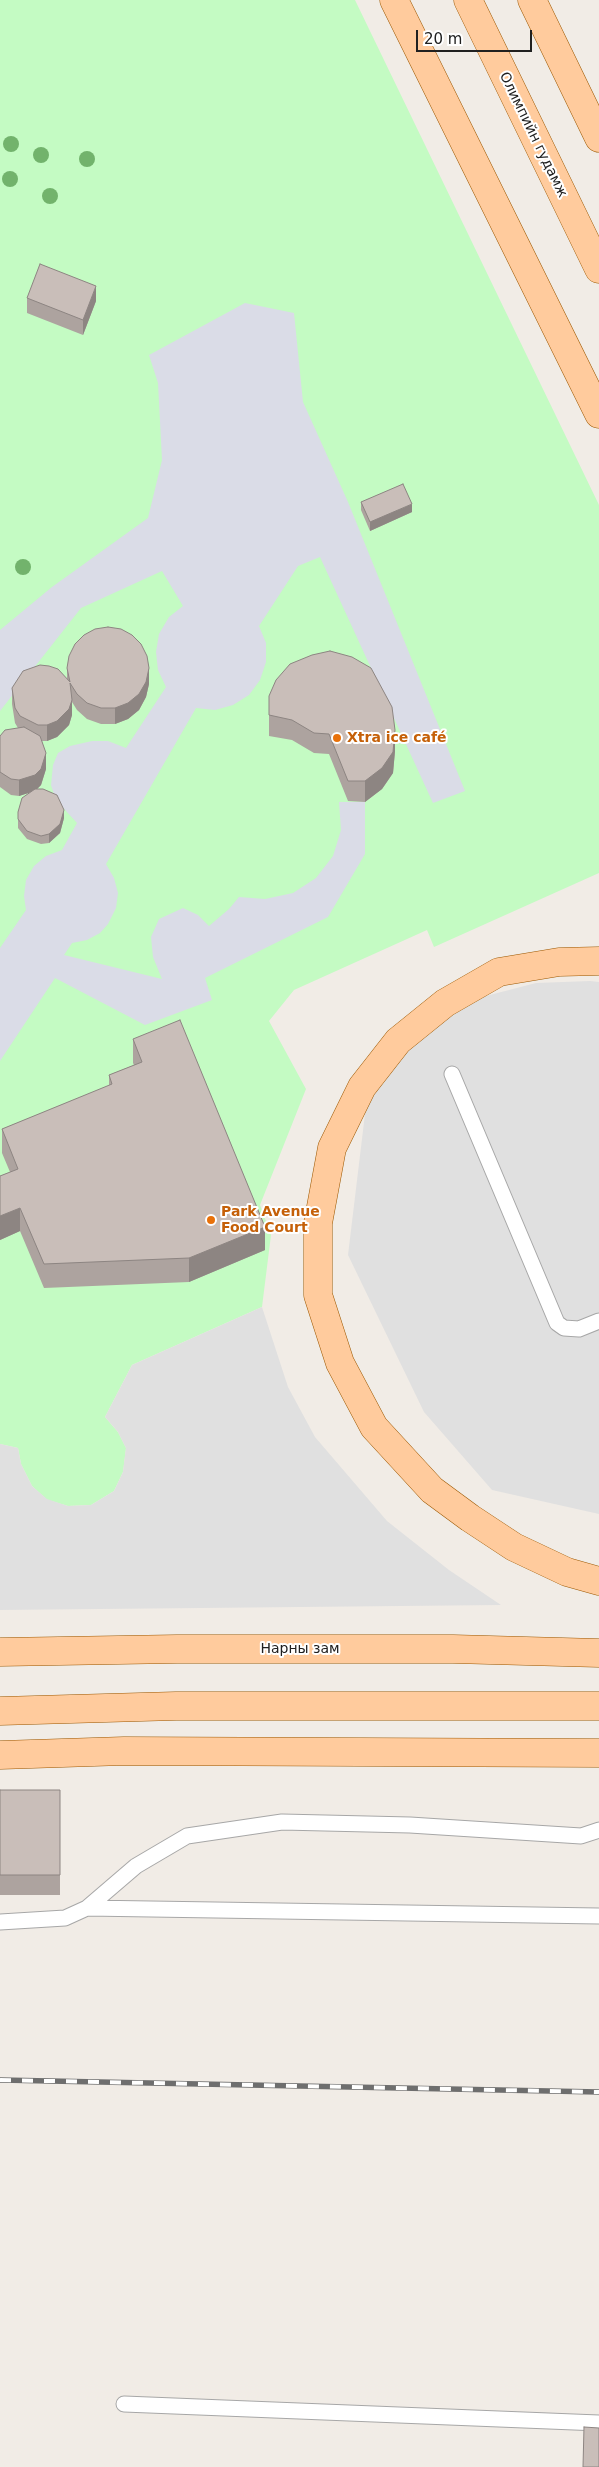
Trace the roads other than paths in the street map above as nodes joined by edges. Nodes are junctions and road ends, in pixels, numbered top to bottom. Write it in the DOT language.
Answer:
graph roads {
  1 [pos="394,0"];
  2 [pos="468,0"];
  3 [pos="532,0"];
  4 [pos="599,138"];
  5 [pos="599,269"];
  6 [pos="599,414"];
  7 [pos="599,961"];
  8 [pos="452,1074"];
  9 [pos="599,1321"];
  10 [pos="599,1581"];
  11 [pos="0,1652"];
  12 [pos="599,1653"];
  13 [pos="599,1706"];
  14 [pos="0,1711"];
  15 [pos="599,1753"];
  16 [pos="0,1755"];
  17 [pos="599,1830"];
  18 [pos="87,1908"];
  19 [pos="599,1916"];
  20 [pos="0,1922"];
  21 [pos="124,2404"];
  22 [pos="599,2423"];
  1 -- 6 [label="main road"];
  2 -- 5 [label="main road, Олимпийн гудамж"];
  3 -- 4 [label="main road"];
  7 -- 10 [label="main road"];
  8 -- 9 [label="lane"];
  11 -- 12 [label="main road, Нарны зам"];
  13 -- 14 [label="main road"];
  15 -- 16 [label="main road"];
  17 -- 18 [label="lane"];
  18 -- 19 [label="lane"];
  18 -- 20 [label="lane"];
  21 -- 22 [label="lane"];
}
